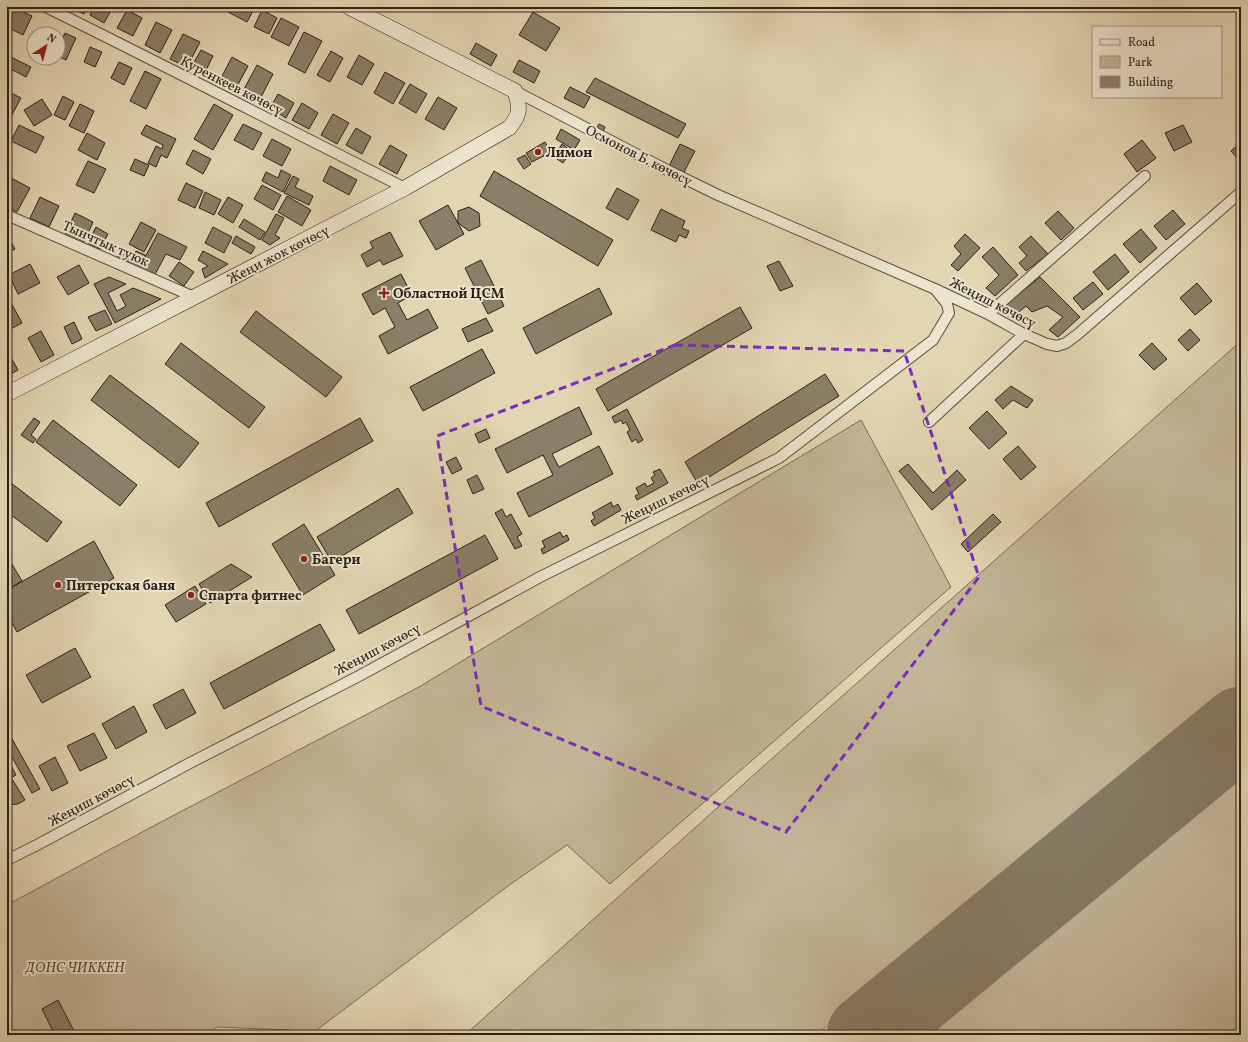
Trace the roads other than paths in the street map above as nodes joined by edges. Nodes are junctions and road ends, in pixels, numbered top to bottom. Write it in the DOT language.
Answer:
graph roads {
  1 [pos="46,7"];
  2 [pos="349,7"];
  3 [pos="515,91"];
  4 [pos="1145,176"];
  5 [pos="405,188"];
  6 [pos="1241,192"];
  7 [pos="7,215"];
  8 [pos="935,289"];
  9 [pos="194,297"];
  10 [pos="988,314"];
  11 [pos="1024,334"];
  12 [pos="7,394"];
  13 [pos="929,422"];
  14 [pos="7,860"];
  1 -- 5 [label="street, Куренкеев көчөсү"];
  2 -- 3 [label="main road, Осмонов Б. көчөсү"];
  3 -- 5 [label="main road, Жеңи жок көчөсү"];
  3 -- 8 [label="street, Осмонов Б. көчөсү"];
  4 -- 10 [label="street"];
  5 -- 9 [label="main road, Жеңи жок көчөсү"];
  6 -- 11 [label="street, Жеңиш көчөсү"];
  7 -- 9 [label="street, Тынчтык туюк"];
  8 -- 10 [label="street, Жеңиш көчөсү"];
  8 -- 14 [label="street, Жеңиш көчөсү"];
  9 -- 12 [label="main road, Жеңи жок көчөсү"];
  10 -- 11 [label="street, Жеңиш көчөсү"];
  11 -- 13 [label="street"];
}
